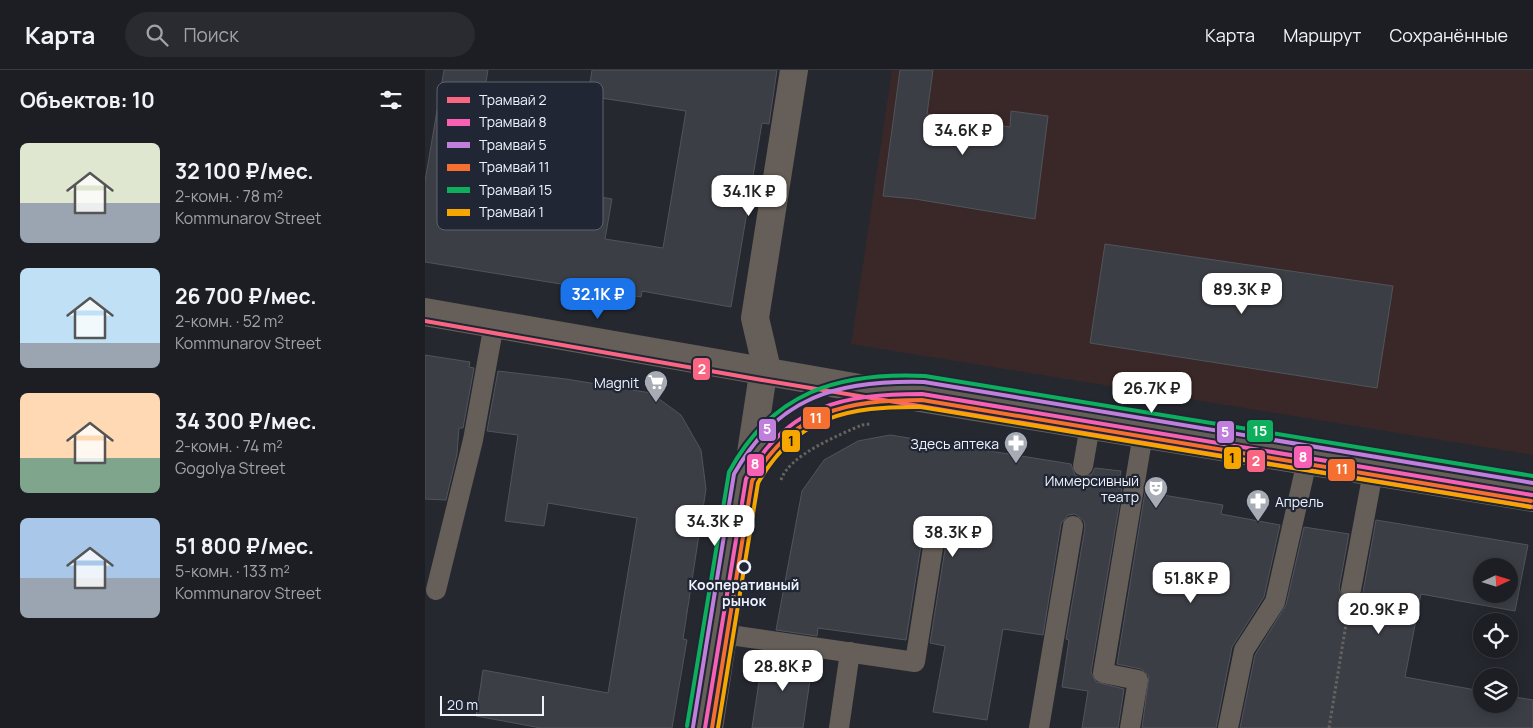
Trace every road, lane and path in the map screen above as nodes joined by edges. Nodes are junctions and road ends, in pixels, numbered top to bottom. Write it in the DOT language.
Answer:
graph roads {
  1 [pos="794,70"];
  2 [pos="425,312"];
  3 [pos="494,324"];
  4 [pos="763,371"];
  5 [pos="878,424"];
  6 [pos="1091,426"];
  7 [pos="1143,434"];
  8 [pos="1307,461"];
  9 [pos="1083,466"];
  10 [pos="1373,472"];
  11 [pos="781,482"];
  12 [pos="1533,498"];
  13 [pos="1073,526"];
  14 [pos="934,541"];
  15 [pos="436,590"];
  16 [pos="1351,590"];
  17 [pos="723,634"];
  18 [pos="850,652"];
  19 [pos="709,728"];
  20 [pos="839,728"];
  21 [pos="1039,728"];
  22 [pos="1130,728"];
  23 [pos="1228,728"];
  24 [pos="1329,728"];
  1 -- 4 [label="street"];
  2 -- 3 [label="street"];
  3 -- 4 [label="street"];
  3 -- 15 [label="lane"];
  4 -- 6 [label="street"];
  4 -- 17 [label="street"];
  5 -- 11 [label="path"];
  6 -- 7 [label="street"];
  6 -- 9 [label="lane"];
  7 -- 8 [label="street"];
  7 -- 22 [label="lane"];
  8 -- 10 [label="street"];
  8 -- 23 [label="lane"];
  10 -- 12 [label="street"];
  10 -- 16 [label="lane"];
  13 -- 21 [label="lane"];
  14 -- 18 [label="lane"];
  16 -- 24 [label="path"];
  17 -- 18 [label="lane"];
  17 -- 19 [label="street"];
  18 -- 20 [label="lane"];
}
